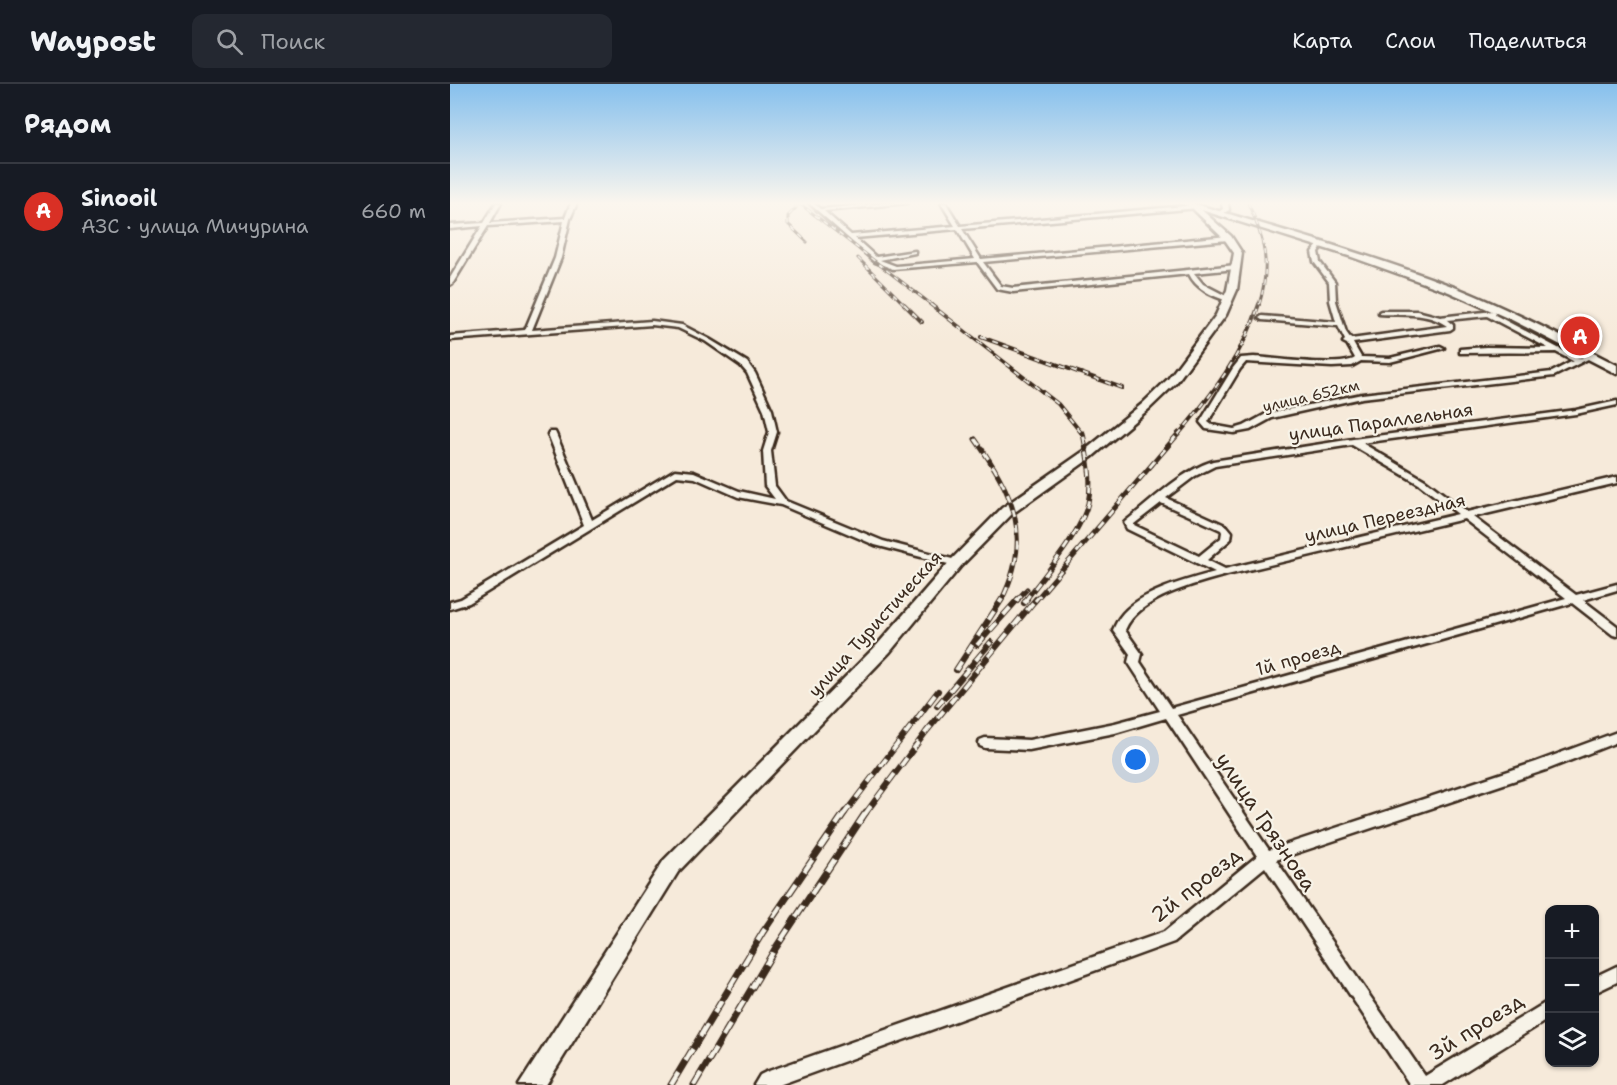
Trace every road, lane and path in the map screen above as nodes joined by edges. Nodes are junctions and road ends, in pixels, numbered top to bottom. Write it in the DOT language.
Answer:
graph roads {
  1 [pos="471,250"];
  2 [pos="560,250"];
  3 [pos="865,250"];
  4 [pos="972,250"];
  5 [pos="1090,250"];
  6 [pos="1236,250"];
  7 [pos="1317,250"];
  8 [pos="1334,250"];
  9 [pos="913,252"];
  10 [pos="875,259"];
  11 [pos="979,260"];
  12 [pos="1236,267"];
  13 [pos="1191,272"];
  14 [pos="450,283"];
  15 [pos="1228,299"];
  16 [pos="1502,311"];
  17 [pos="1381,313"];
  18 [pos="1487,313"];
  19 [pos="1262,318"];
  20 [pos="1440,319"];
  21 [pos="1340,324"];
  22 [pos="528,331"];
  23 [pos="450,338"];
  24 [pos="1347,342"];
  25 [pos="1440,348"];
  26 [pos="1556,350"];
  27 [pos="1463,351"];
  28 [pos="1590,356"];
  29 [pos="1359,359"];
  30 [pos="1578,361"];
  31 [pos="1617,370"];
  32 [pos="1617,404"];
  33 [pos="552,434"];
  34 [pos="1353,442"];
  35 [pos="1617,480"];
  36 [pos="1160,499"];
  37 [pos="783,504"];
  38 [pos="1468,515"];
  39 [pos="589,525"];
  40 [pos="1200,560"];
  41 [pos="956,563"];
  42 [pos="1224,572"];
  43 [pos="1617,587"];
  44 [pos="1163,592"];
  45 [pos="1575,599"];
  46 [pos="450,606"];
  47 [pos="1617,632"];
  48 [pos="1167,713"];
  49 [pos="1617,737"];
  50 [pos="985,743"];
  51 [pos="1265,858"];
  52 [pos="1617,974"];
  53 [pos="1599,983"];
  54 [pos="1545,1011"];
  55 [pos="765,1083"];
  56 [pos="532,1085"];
  57 [pos="1420,1085"];
  58 [pos="1427,1085"];
  1 -- 14 [label="street"];
  2 -- 22 [label="street"];
  3 -- 10 [label="street"];
  4 -- 11 [label="street"];
  5 -- 11 [label="street"];
  6 -- 12 [label="street, улица Туристическая"];
  7 -- 21 [label="street, улица 652км"];
  8 -- 16 [label="main road"];
  9 -- 10 [label="street"];
  10 -- 11 [label="street"];
  11 -- 13 [label="street"];
  12 -- 13 [label="street"];
  12 -- 15 [label="street, улица Туристическая"];
  13 -- 15 [label="street"];
  15 -- 41 [label="street, улица Туристическая"];
  16 -- 18 [label="street"];
  16 -- 28 [label="main road"];
  17 -- 20 [label="street"];
  18 -- 20 [label="street"];
  18 -- 26 [label="street"];
  19 -- 21 [label="street"];
  20 -- 24 [label="street"];
  21 -- 24 [label="street, улица 652км"];
  22 -- 23 [label="street"];
  22 -- 37 [label="street"];
  24 -- 29 [label="street, улица 652км"];
  25 -- 29 [label="street, улица 652км"];
  26 -- 27 [label="street"];
  26 -- 30 [label="street"];
  28 -- 30 [label="street, улица 652км"];
  28 -- 31 [label="main road"];
  29 -- 30 [label="street, улица 652км"];
  32 -- 34 [label="street, улица Параллельная"];
  33 -- 39 [label="street"];
  34 -- 36 [label="street, улица Параллельная"];
  34 -- 38 [label="street"];
  35 -- 38 [label="street, улица Переездная"];
  36 -- 40 [label="street"];
  36 -- 40 [label="street, улица Параллельная"];
  37 -- 39 [label="street"];
  37 -- 41 [label="street"];
  38 -- 42 [label="street, улица Переездная"];
  38 -- 45 [label="street"];
  39 -- 46 [label="street"];
  40 -- 42 [label="street"];
  41 -- 56 [label="street, улица Туристическая"];
  42 -- 44 [label="street, улица Переездная"];
  43 -- 45 [label="street, 1й проезд"];
  44 -- 48 [label="street, улица Грязнова"];
  45 -- 47 [label="street"];
  45 -- 48 [label="street, 1й проезд"];
  48 -- 50 [label="street, 1й проезд"];
  48 -- 51 [label="street, улица Грязнова"];
  49 -- 51 [label="street, 2й проезд"];
  51 -- 55 [label="street, 2й проезд"];
  51 -- 57 [label="street, улица Грязнова"];
  52 -- 53 [label="street"];
  54 -- 58 [label="street, 3й проезд"];
}
